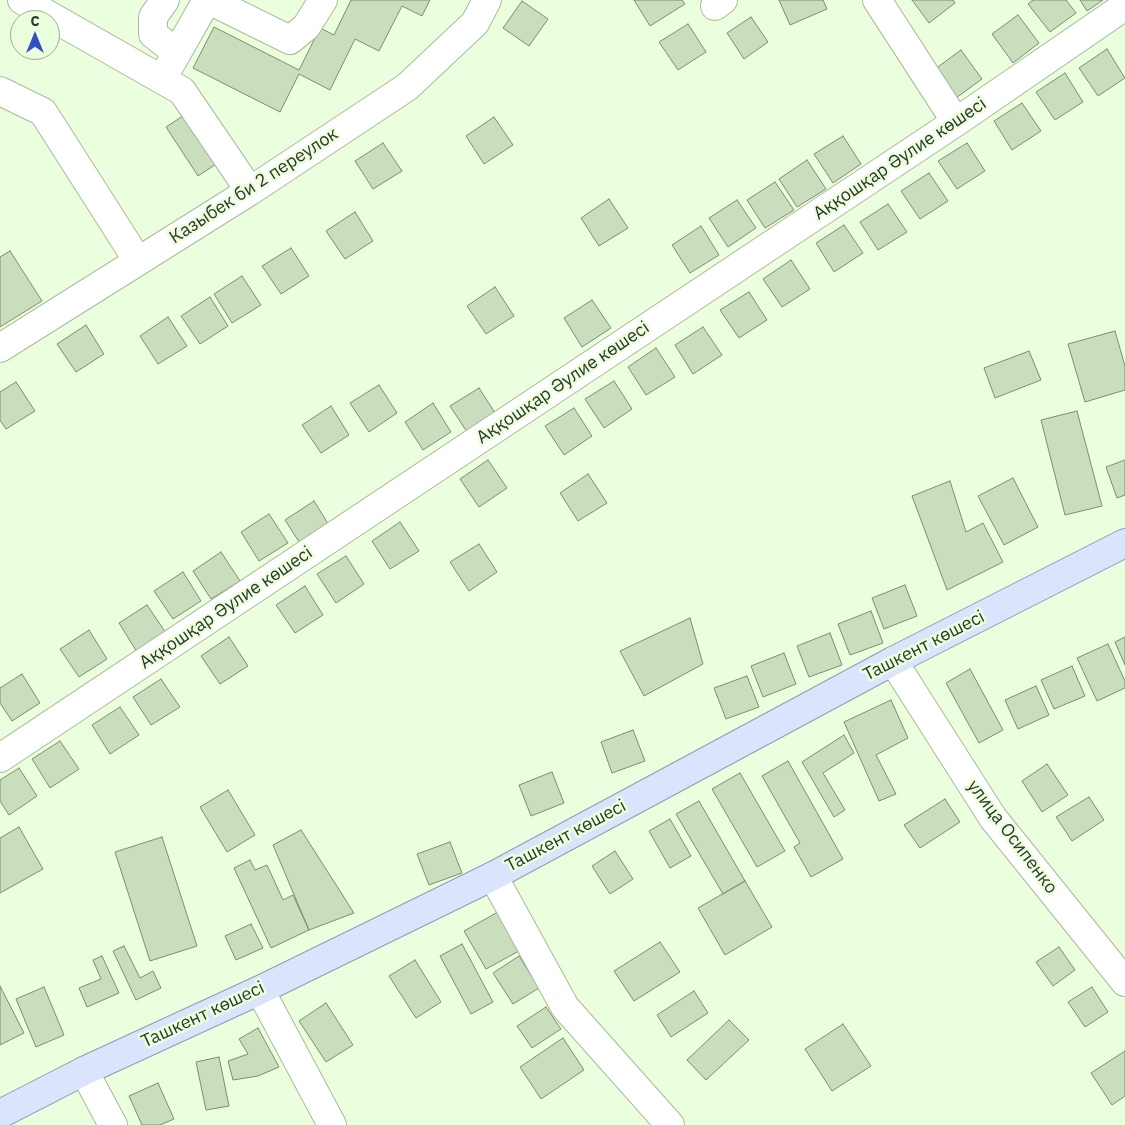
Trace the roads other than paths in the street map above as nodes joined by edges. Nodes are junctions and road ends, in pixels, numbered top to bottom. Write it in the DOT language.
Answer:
graph roads {
  1 [pos="22,0"];
  2 [pos="163,0"];
  3 [pos="208,0"];
  4 [pos="323,0"];
  5 [pos="487,0"];
  6 [pos="877,0"];
  7 [pos="1125,6"];
  8 [pos="177,54"];
  9 [pos="162,80"];
  10 [pos="0,91"];
  11 [pos="956,122"];
  12 [pos="250,191"];
  13 [pos="138,261"];
  14 [pos="0,348"];
  15 [pos="1125,542"];
  16 [pos="893,661"];
  17 [pos="0,758"];
  18 [pos="493,876"];
  19 [pos="1125,982"];
  20 [pos="260,990"];
  21 [pos="84,1071"];
  22 [pos="0,1114"];
  23 [pos="113,1125"];
  24 [pos="332,1125"];
  25 [pos="670,1125"];
  1 -- 9 [label="street"];
  2 -- 8 [label="street"];
  3 -- 4 [label="street"];
  3 -- 8 [label="street"];
  5 -- 12 [label="street, Казыбек би 2 переулок"];
  6 -- 11 [label="street"];
  7 -- 11 [label="street, Аққошқар Әулие көшесі"];
  8 -- 9 [label="street"];
  9 -- 12 [label="street"];
  10 -- 13 [label="street"];
  11 -- 17 [label="street, Аққошқар Әулие көшесі"];
  12 -- 13 [label="street, Казыбек би 2 переулок"];
  13 -- 14 [label="street, Казыбек би 2 переулок"];
  15 -- 16 [label="main road, Ташкент көшесі"];
  16 -- 18 [label="main road, Ташкент көшесі"];
  16 -- 19 [label="street, улица Осипенко"];
  18 -- 20 [label="main road, Ташкент көшесі"];
  18 -- 25 [label="street"];
  20 -- 21 [label="main road, Ташкент көшесі"];
  20 -- 24 [label="street"];
  21 -- 22 [label="main road, Ташкент көшесі"];
  21 -- 23 [label="street"];
}
